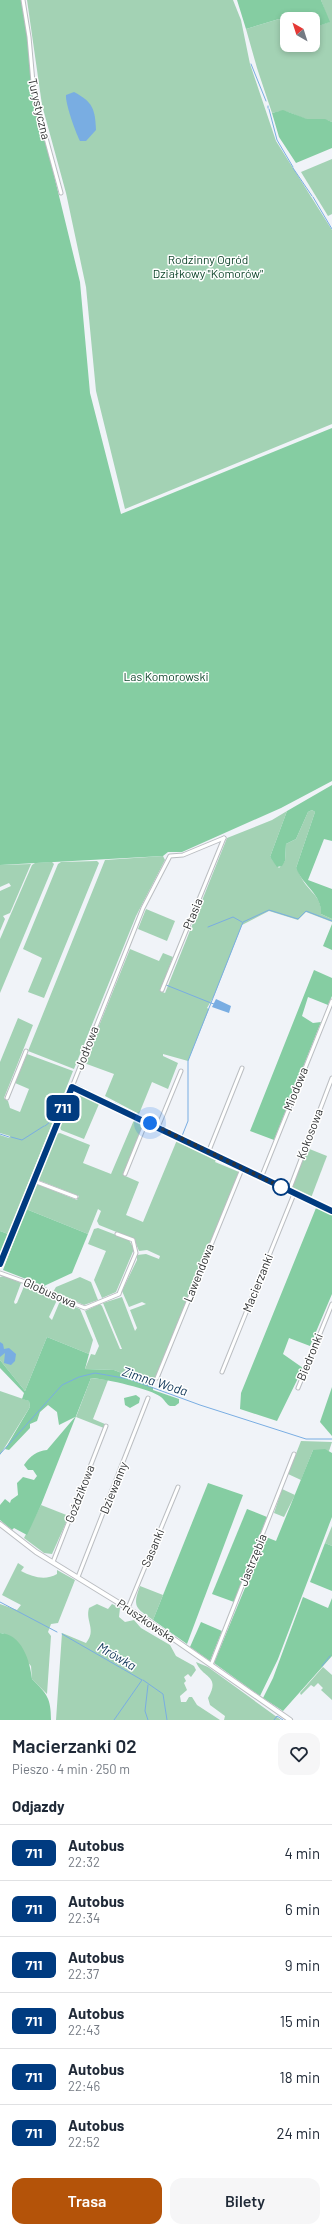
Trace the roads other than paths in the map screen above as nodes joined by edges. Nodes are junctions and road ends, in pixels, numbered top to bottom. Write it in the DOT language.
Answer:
graph roads {
  1 [pos="23,0"];
  2 [pos="61,193"];
  3 [pos="170,856"];
  4 [pos="162,990"];
  5 [pos="332,1001"];
  6 [pos="26,1051"];
  7 [pos="242,1068"];
  8 [pos="181,1071"];
  9 [pos="332,1078"];
  10 [pos="72,1087"];
  11 [pos="7,1098"];
  12 [pos="146,1122"];
  13 [pos="158,1127"];
  14 [pos="208,1153"];
  15 [pos="242,1169"];
  16 [pos="125,1174"];
  17 [pos="261,1178"];
  18 [pos="34,1181"];
  19 [pos="289,1191"];
  20 [pos="294,1194"];
  21 [pos="76,1197"];
  22 [pos="332,1211"];
  23 [pos="117,1234"];
  24 [pos="0,1264"];
  25 [pos="0,1273"];
  26 [pos="332,1304"];
  27 [pos="222,1372"];
  28 [pos="157,1378"];
  29 [pos="298,1388"];
  30 [pos="148,1398"];
  31 [pos="106,1426"];
  32 [pos="294,1454"];
  33 [pos="178,1487"];
  34 [pos="0,1524"];
  35 [pos="53,1562"];
  36 [pos="78,1577"];
  37 [pos="128,1608"];
  38 [pos="211,1665"];
  39 [pos="290,1720"];
  1 -- 2 [label="street, Turystyczna"];
  3 -- 4 [label="street, Ptasia"];
  3 -- 10 [label="street, Jodłowa"];
  5 -- 17 [label="street, Miodowa"];
  6 -- 11 [label="street"];
  7 -- 14 [label="street"];
  8 -- 13 [label="street"];
  9 -- 19 [label="street, Kokosowa"];
  10 -- 12 [label="street"];
  10 -- 18 [label="street, Jodłowa"];
  12 -- 13 [label="street"];
  12 -- 16 [label="street"];
  13 -- 14 [label="street"];
  14 -- 15 [label="street"];
  15 -- 17 [label="street"];
  15 -- 28 [label="street, Lawendowa"];
  17 -- 19 [label="street"];
  18 -- 21 [label="street"];
  18 -- 24 [label="street, Jodłowa"];
  19 -- 20 [label="street"];
  20 -- 22 [label="street"];
  20 -- 27 [label="street, Macierzanki"];
  23 -- 25 [label="street, Globusowa"];
  26 -- 29 [label="street, Biedronki"];
  30 -- 36 [label="street, Dziewanny"];
  31 -- 35 [label="street, Goździkowa"];
  32 -- 38 [label="street, Jastrzębia"];
  33 -- 37 [label="street, Sasanki"];
  34 -- 35 [label="street, Pruszkowska"];
  35 -- 36 [label="street, Pruszkowska"];
  36 -- 37 [label="street, Pruszkowska"];
  37 -- 38 [label="street, Pruszkowska"];
  38 -- 39 [label="street, Pruszkowska"];
}
